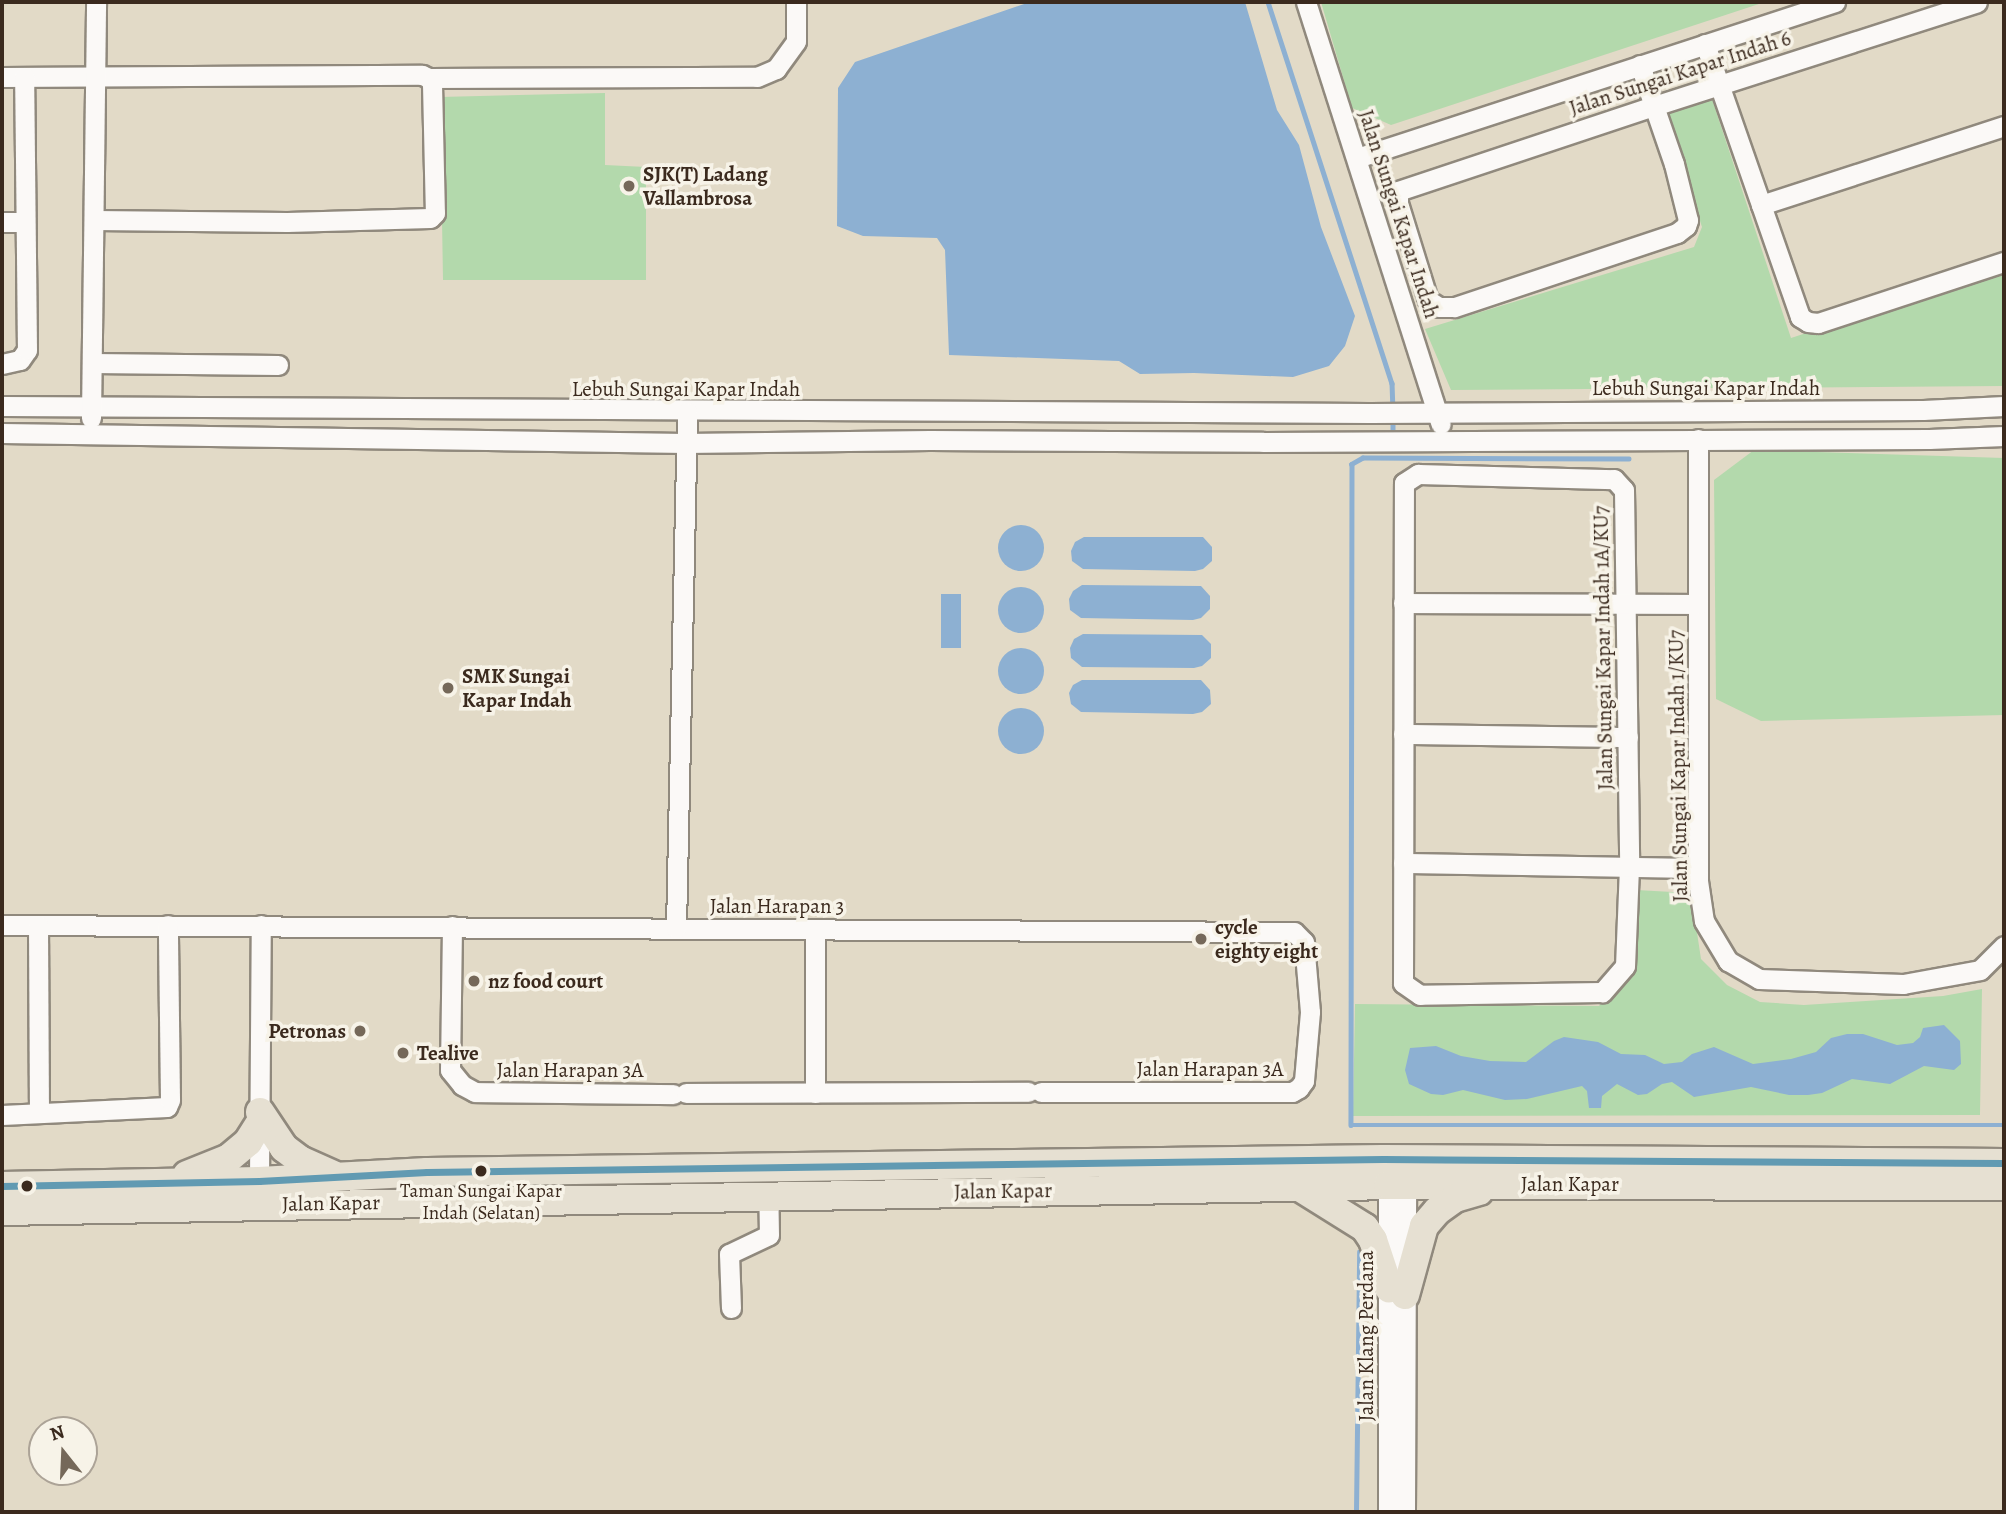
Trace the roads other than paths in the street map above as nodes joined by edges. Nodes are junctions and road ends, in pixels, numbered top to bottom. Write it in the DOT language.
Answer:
graph roads {
  1 [pos="96,2"];
  2 [pos="796,2"];
  3 [pos="1307,2"];
  4 [pos="1835,2"];
  5 [pos="1977,2"];
  6 [pos="1705,44"];
  7 [pos="1640,65"];
  8 [pos="2,77"];
  9 [pos="24,77"];
  10 [pos="96,78"];
  11 [pos="429,78"];
  12 [pos="1719,85"];
  13 [pos="1654,106"];
  14 [pos="2004,125"];
  15 [pos="1357,158"];
  16 [pos="1760,205"];
  17 [pos="94,220"];
  18 [pos="2,222"];
  19 [pos="25,222"];
  20 [pos="2004,262"];
  21 [pos="92,363"];
  22 [pos="2,364"];
  23 [pos="278,365"];
  24 [pos="2,406"];
  25 [pos="92,406"];
  26 [pos="2004,406"];
  27 [pos="687,412"];
  28 [pos="818,412"];
  29 [pos="1439,412"];
  30 [pos="2,433"];
  31 [pos="91,433"];
  32 [pos="2004,436"];
  33 [pos="1698,439"];
  34 [pos="1445,441"];
  35 [pos="902,442"];
  36 [pos="685,443"];
  37 [pos="1403,603"];
  38 [pos="1626,604"];
  39 [pos="1698,604"];
  40 [pos="1403,734"];
  41 [pos="1628,737"];
  42 [pos="1403,863"];
  43 [pos="1629,867"];
  44 [pos="1698,868"];
  45 [pos="2,925"];
  46 [pos="38,925"];
  47 [pos="168,925"];
  48 [pos="261,925"];
  49 [pos="452,926"];
  50 [pos="676,928"];
  51 [pos="815,929"];
  52 [pos="1294,932"];
  53 [pos="2004,946"];
  54 [pos="815,1093"];
  55 [pos="39,1113"];
  56 [pos="2,1115"];
  57 [pos="260,1118"];
  58 [pos="2004,1163"];
  59 [pos="1397,1172"];
  60 [pos="341,1178"];
  61 [pos="260,1181"];
  62 [pos="1502,1184"];
  63 [pos="2,1186"];
  64 [pos="2004,1186"];
  65 [pos="1298,1187"];
  66 [pos="160,1196"];
  67 [pos="768,1196"];
  68 [pos="410,1202"];
  69 [pos="2,1210"];
  70 [pos="1397,1292"];
  71 [pos="731,1308"];
  72 [pos="1388,1512"];
  73 [pos="1405,1512"];
  1 -- 10 [label="street"];
  2 -- 11 [label="street"];
  3 -- 15 [label="street, Jalan Sungai Kapar Indah"];
  4 -- 6 [label="street, Jalan Sungai Kapar Indah 6"];
  5 -- 12 [label="street, Jalan Sungai Kapar Indah 6"];
  6 -- 7 [label="street, Jalan Sungai Kapar Indah 6"];
  6 -- 12 [label="street"];
  7 -- 13 [label="street"];
  7 -- 15 [label="street, Jalan Sungai Kapar Indah 6"];
  8 -- 9 [label="street"];
  9 -- 10 [label="street"];
  9 -- 19 [label="street"];
  10 -- 11 [label="street"];
  10 -- 17 [label="street"];
  11 -- 17 [label="street"];
  12 -- 13 [label="street, Jalan Sungai Kapar Indah 6"];
  12 -- 16 [label="street"];
  13 -- 13 [label="street, Jalan Sungai Kapar Indah 6"];
  14 -- 16 [label="street"];
  15 -- 29 [label="street, Jalan Sungai Kapar Indah"];
  16 -- 20 [label="street"];
  17 -- 21 [label="street"];
  18 -- 19 [label="street"];
  19 -- 22 [label="street"];
  21 -- 23 [label="street"];
  21 -- 25 [label="street"];
  24 -- 25 [label="street, Lebuh Sungai Kapar Indah"];
  25 -- 27 [label="street, Lebuh Sungai Kapar Indah"];
  25 -- 31 [label="street"];
  26 -- 29 [label="street, Lebuh Sungai Kapar Indah"];
  27 -- 28 [label="street, Lebuh Sungai Kapar Indah"];
  27 -- 36 [label="street"];
  28 -- 29 [label="street, Lebuh Sungai Kapar Indah"];
  28 -- 35 [label="street"];
  29 -- 34 [label="street, Jalan Sungai Kapar Indah"];
  30 -- 31 [label="street"];
  31 -- 36 [label="street"];
  32 -- 33 [label="street"];
  33 -- 34 [label="street"];
  33 -- 39 [label="street, Jalan Sungai Kapar Indah 1/KU7"];
  34 -- 35 [label="street"];
  35 -- 36 [label="street"];
  36 -- 50 [label="street"];
  37 -- 38 [label="street"];
  37 -- 38 [label="street, Jalan Sungai Kapar Indah 1A/KU7"];
  37 -- 40 [label="street, Jalan Sungai Kapar Indah 1A/KU7"];
  38 -- 39 [label="street"];
  38 -- 41 [label="street, Jalan Sungai Kapar Indah 1A/KU7"];
  39 -- 44 [label="street, Jalan Sungai Kapar Indah 1/KU7"];
  40 -- 41 [label="street"];
  40 -- 42 [label="street, Jalan Sungai Kapar Indah 1A/KU7"];
  41 -- 43 [label="street, Jalan Sungai Kapar Indah 1A/KU7"];
  42 -- 43 [label="street"];
  42 -- 43 [label="street, Jalan Sungai Kapar Indah 1A/KU7"];
  43 -- 44 [label="street"];
  44 -- 53 [label="street, Jalan Sungai Kapar Indah 1/KU7"];
  45 -- 46 [label="street, Jalan Harapan 3"];
  46 -- 47 [label="street, Jalan Harapan 3"];
  46 -- 55 [label="street"];
  47 -- 48 [label="street, Jalan Harapan 3"];
  47 -- 55 [label="street"];
  48 -- 49 [label="street, Jalan Harapan 3"];
  48 -- 57 [label="street"];
  49 -- 50 [label="street, Jalan Harapan 3"];
  49 -- 54 [label="street, Jalan Harapan 3A"];
  50 -- 51 [label="street, Jalan Harapan 3"];
  51 -- 52 [label="street, Jalan Harapan 3"];
  51 -- 54 [label="street"];
  52 -- 54 [label="street, Jalan Harapan 3A"];
  55 -- 56 [label="street"];
  57 -- 60 [label="highway"];
  57 -- 61 [label="street"];
  57 -- 66 [label="highway"];
  58 -- 59 [label="highway, Jalan Kapar"];
  59 -- 60 [label="highway, Jalan Kapar"];
  59 -- 62 [label="highway, Jalan Kapar"];
  59 -- 65 [label="highway, Jalan Kapar"];
  59 -- 70 [label="street, Jalan Klang Perdana"];
  60 -- 61 [label="highway, Jalan Kapar"];
  61 -- 66 [label="highway, Jalan Kapar"];
  61 -- 68 [label="street"];
  62 -- 64 [label="highway, Jalan Kapar"];
  62 -- 70 [label="highway"];
  63 -- 66 [label="highway, Jalan Kapar"];
  65 -- 67 [label="highway, Jalan Kapar"];
  65 -- 70 [label="highway"];
  66 -- 68 [label="highway, Jalan Kapar"];
  66 -- 69 [label="highway, Jalan Kapar"];
  67 -- 68 [label="highway, Jalan Kapar"];
  67 -- 71 [label="street"];
  70 -- 72 [label="street, Jalan Klang Perdana"];
  70 -- 73 [label="street, Jalan Klang Perdana"];
}
